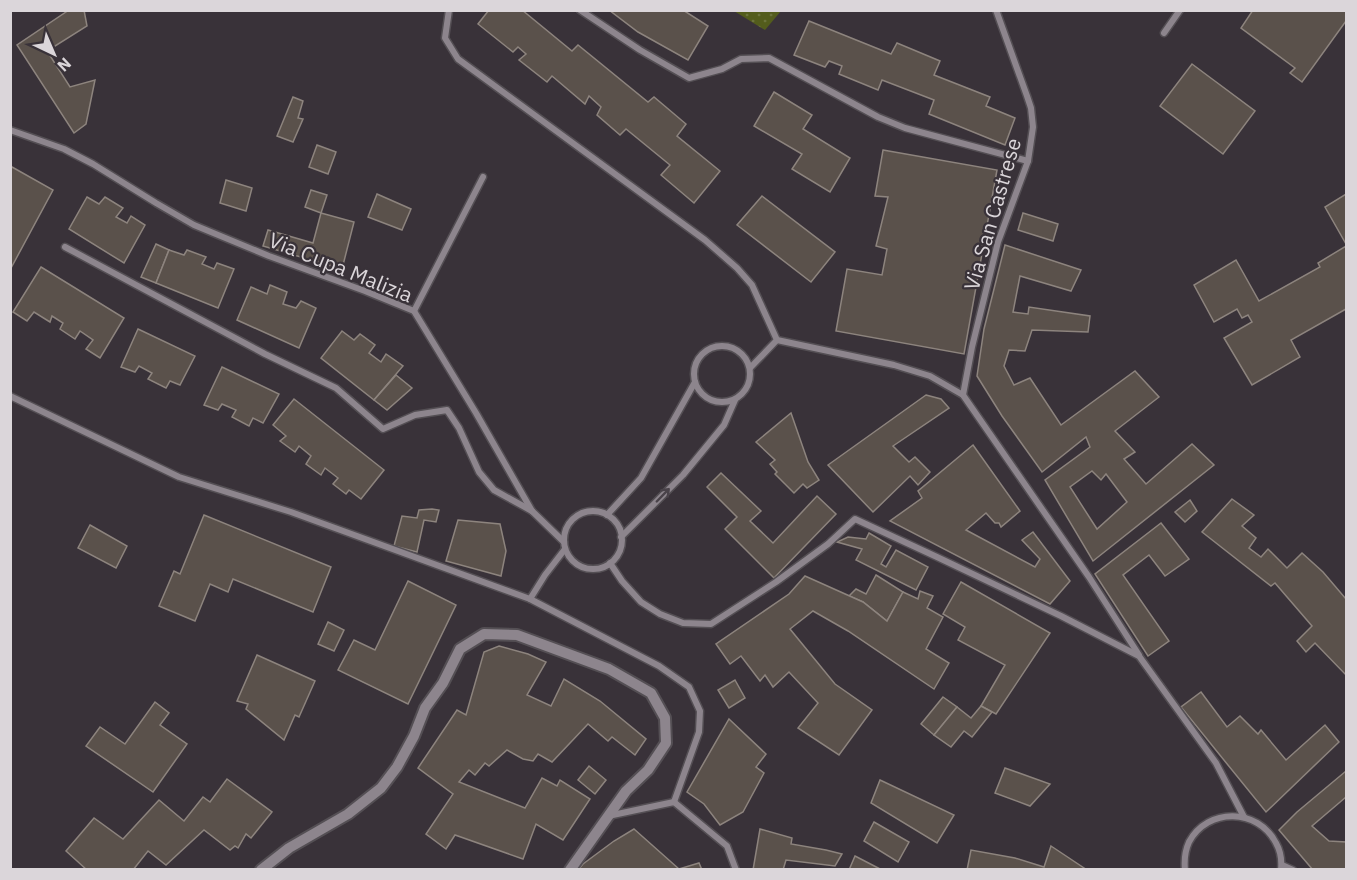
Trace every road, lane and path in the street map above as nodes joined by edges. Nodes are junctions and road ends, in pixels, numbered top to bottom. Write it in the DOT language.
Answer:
graph roads {
  1 [pos="449,10"];
  2 [pos="580,10"];
  3 [pos="996,10"];
  4 [pos="1180,10"];
  5 [pos="1164,33"];
  6 [pos="10,130"];
  7 [pos="1028,161"];
  8 [pos="483,177"];
  9 [pos="65,247"];
  10 [pos="414,311"];
  11 [pos="777,340"];
  12 [pos="750,368"];
  13 [pos="695,381"];
  14 [pos="963,394"];
  15 [pos="10,396"];
  16 [pos="735,399"];
  17 [pos="532,511"];
  18 [pos="607,515"];
  19 [pos="621,537"];
  20 [pos="565,545"];
  21 [pos="610,563"];
  22 [pos="530,599"];
  23 [pos="1139,656"];
  24 [pos="674,802"];
  25 [pos="608,816"];
  26 [pos="1244,817"];
  27 [pos="1281,867"];
  28 [pos="261,870"];
  29 [pos="570,870"];
  30 [pos="736,870"];
  31 [pos="1185,870"];
  32 [pos="1293,870"];
  1 -- 11 [label="street"];
  2 -- 7 [label="street"];
  3 -- 7 [label="street, Via San Castrese"];
  4 -- 5 [label="street"];
  6 -- 10 [label="street, Via Cupa Malizia"];
  7 -- 14 [label="street, Via San Castrese"];
  8 -- 10 [label="street"];
  9 -- 17 [label="street"];
  10 -- 17 [label="street, Via Cupa Malizia"];
  11 -- 12 [label="street"];
  11 -- 14 [label="street"];
  12 -- 13 [label="street"];
  12 -- 16 [label="street"];
  13 -- 16 [label="street"];
  13 -- 18 [label="street"];
  14 -- 23 [label="street"];
  15 -- 22 [label="street"];
  19 -- 16 [label="street, one-way"];
  17 -- 20 [label="street, Via Cupa Malizia"];
  18 -- 19 [label="street"];
  18 -- 20 [label="street"];
  19 -- 21 [label="street"];
  20 -- 21 [label="street"];
  20 -- 22 [label="street"];
  21 -- 23 [label="street"];
  22 -- 24 [label="street"];
  23 -- 26 [label="street"];
  24 -- 25 [label="street"];
  24 -- 30 [label="street"];
  25 -- 28 [label="street"];
  25 -- 29 [label="street"];
  26 -- 27 [label="street"];
  26 -- 31 [label="street"];
  27 -- 32 [label="street"];
}
